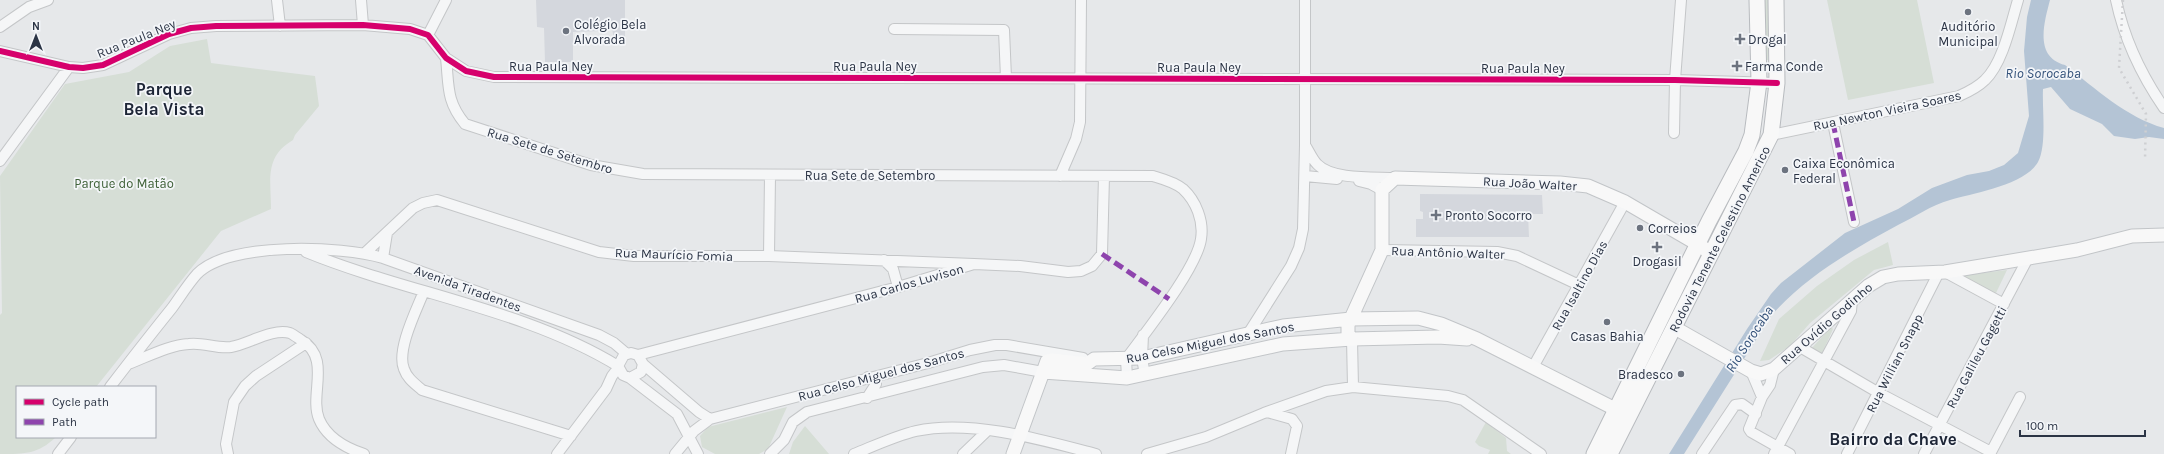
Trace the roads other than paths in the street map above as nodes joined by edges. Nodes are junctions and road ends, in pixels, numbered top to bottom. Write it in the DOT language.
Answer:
graph roads {
  1 [pos="48,0"];
  2 [pos="277,0"];
  3 [pos="361,0"];
  4 [pos="446,0"];
  5 [pos="1081,0"];
  6 [pos="1305,0"];
  7 [pos="1681,0"];
  8 [pos="1757,0"];
  9 [pos="1776,0"];
  10 [pos="2018,0"];
  11 [pos="2116,0"];
  12 [pos="31,4"];
  13 [pos="363,25"];
  14 [pos="280,26"];
  15 [pos="0,27"];
  16 [pos="894,29"];
  17 [pos="428,35"];
  18 [pos="0,51"];
  19 [pos="446,58"];
  20 [pos="69,67"];
  21 [pos="1006,78"];
  22 [pos="1080,78"];
  23 [pos="1306,78"];
  24 [pos="1675,80"];
  25 [pos="1759,82"];
  26 [pos="1777,83"];
  27 [pos="2164,108"];
  28 [pos="1755,115"];
  29 [pos="1833,122"];
  30 [pos="1674,133"];
  31 [pos="1771,135"];
  32 [pos="1305,145"];
  33 [pos="0,161"];
  34 [pos="770,175"];
  35 [pos="1060,176"];
  36 [pos="1104,176"];
  37 [pos="1305,176"];
  38 [pos="1395,178"];
  39 [pos="1382,190"];
  40 [pos="1625,202"];
  41 [pos="1854,222"];
  42 [pos="387,233"];
  43 [pos="2164,235"];
  44 [pos="1698,245"];
  45 [pos="300,249"];
  46 [pos="343,250"];
  47 [pos="1382,250"];
  48 [pos="365,253"];
  49 [pos="1710,255"];
  50 [pos="769,256"];
  51 [pos="383,258"];
  52 [pos="884,260"];
  53 [pos="2027,260"];
  54 [pos="974,264"];
  55 [pos="339,265"];
  56 [pos="1942,272"];
  57 [pos="1579,285"];
  58 [pos="898,287"];
  59 [pos="424,291"];
  60 [pos="1852,300"];
  61 [pos="2004,304"];
  62 [pos="1351,319"];
  63 [pos="1675,328"];
  64 [pos="1248,334"];
  65 [pos="1143,335"];
  66 [pos="1352,339"];
  67 [pos="1477,339"];
  68 [pos="306,343"];
  69 [pos="1800,347"];
  70 [pos="1245,350"];
  71 [pos="636,358"];
  72 [pos="1142,358"];
  73 [pos="1094,359"];
  74 [pos="1126,359"];
  75 [pos="1823,360"];
  76 [pos="128,364"];
  77 [pos="618,367"];
  78 [pos="1533,367"];
  79 [pos="1774,369"];
  80 [pos="1748,371"];
  81 [pos="1043,372"];
  82 [pos="1145,376"];
  83 [pos="629,377"];
  84 [pos="868,377"];
  85 [pos="1127,378"];
  86 [pos="111,386"];
  87 [pos="1353,387"];
  88 [pos="606,389"];
  89 [pos="1879,393"];
  90 [pos="1762,397"];
  91 [pos="2020,397"];
  92 [pos="867,398"];
  93 [pos="1616,409"];
  94 [pos="1267,412"];
  95 [pos="1756,414"];
  96 [pos="1630,416"];
  97 [pos="710,419"];
  98 [pos="1940,424"];
  99 [pos="987,430"];
  100 [pos="1021,435"];
  101 [pos="571,436"];
  102 [pos="688,436"];
  103 [pos="70,438"];
  104 [pos="784,440"];
  105 [pos="1776,451"];
  106 [pos="1990,453"];
  107 [pos="58,454"];
  108 [pos="228,454"];
  109 [pos="364,454"];
  110 [pos="557,454"];
  111 [pos="675,454"];
  112 [pos="698,454"];
  113 [pos="770,454"];
  114 [pos="779,454"];
  115 [pos="854,454"];
  116 [pos="963,454"];
  117 [pos="1014,454"];
  118 [pos="1096,454"];
  119 [pos="1147,454"];
  120 [pos="1291,454"];
  121 [pos="1541,454"];
  122 [pos="1594,454"];
  123 [pos="1610,454"];
  124 [pos="1702,454"];
  125 [pos="1790,454"];
  126 [pos="1847,454"];
  127 [pos="1924,454"];
  1 -- 12 [label="street"];
  2 -- 14 [label="street"];
  3 -- 13 [label="street"];
  4 -- 17 [label="street"];
  5 -- 22 [label="street"];
  6 -- 23 [label="street"];
  7 -- 24 [label="street"];
  8 -- 25 [label="highway, Rodovia Tenente Celestino Americo"];
  9 -- 26 [label="highway"];
  10 -- 29 [label="street, Rua Newton Vieira Soares"];
  11 -- 27 [label="street"];
  12 -- 15 [label="street"];
  13 -- 14 [label="street, Rua Paula Ney"];
  13 -- 17 [label="street, Rua Paula Ney"];
  14 -- 20 [label="street, Rua Paula Ney"];
  16 -- 21 [label="street"];
  17 -- 19 [label="street, Rua Paula Ney"];
  18 -- 20 [label="street, Rua Paula Ney"];
  19 -- 21 [label="street, Rua Paula Ney"];
  19 -- 34 [label="street, Rua Sete de Setembro"];
  20 -- 33 [label="street"];
  21 -- 22 [label="street, Rua Paula Ney"];
  22 -- 23 [label="street, Rua Paula Ney"];
  22 -- 35 [label="street"];
  23 -- 24 [label="street, Rua Paula Ney"];
  23 -- 32 [label="street"];
  24 -- 25 [label="street, Rua Paula Ney"];
  24 -- 30 [label="street"];
  25 -- 26 [label="street, Rua Paula Ney"];
  25 -- 28 [label="highway, Rodovia Tenente Celestino Americo"];
  26 -- 31 [label="highway"];
  28 -- 31 [label="highway"];
  28 -- 44 [label="highway, Rodovia Tenente Celestino Americo"];
  29 -- 31 [label="street, Rua Newton Vieira Soares"];
  29 -- 41 [label="street"];
  31 -- 49 [label="highway, Rodovia Tenente Celestino Americo"];
  32 -- 37 [label="street"];
  32 -- 38 [label="street, Rua João Walter"];
  34 -- 35 [label="street, Rua Sete de Setembro"];
  34 -- 50 [label="street"];
  35 -- 36 [label="street, Rua Sete de Setembro"];
  36 -- 54 [label="street, Rua Carlos Luvison"];
  36 -- 65 [label="street, Rua Sete de Setembro"];
  37 -- 39 [label="street"];
  37 -- 64 [label="street"];
  38 -- 39 [label="main road"];
  38 -- 40 [label="main road, Rua João Walter"];
  39 -- 47 [label="main road"];
  40 -- 44 [label="main road, Rua João Walter"];
  40 -- 57 [label="street, Rua Isaltino Dias"];
  42 -- 48 [label="street, Rua Maurício Fomia"];
  42 -- 50 [label="street, Rua Maurício Fomia"];
  42 -- 51 [label="street"];
  43 -- 53 [label="main road, Rua Ovídio Godinho"];
  44 -- 49 [label="main road, Rua João Walter"];
  44 -- 93 [label="highway, Rodovia Tenente Celestino Americo"];
  45 -- 46 [label="street, Avenida Tiradentes"];
  45 -- 55 [label="street, Avenida Tiradentes"];
  45 -- 76 [label="street, Avenida Tiradentes"];
  46 -- 48 [label="street, Avenida Tiradentes"];
  46 -- 55 [label="street"];
  47 -- 57 [label="street, Rua Antônio Walter"];
  47 -- 62 [label="main road"];
  48 -- 51 [label="street, Avenida Tiradentes"];
  49 -- 63 [label="highway, Rodovia Tenente Celestino Americo"];
  50 -- 52 [label="street, Rua Maurício Fomia"];
  51 -- 71 [label="street, Avenida Tiradentes"];
  52 -- 54 [label="street, Rua Maurício Fomia"];
  52 -- 58 [label="street"];
  53 -- 56 [label="main road, Rua Ovídio Godinho"];
  53 -- 61 [label="street, Rua Galileu Gagetti"];
  54 -- 58 [label="street, Rua Carlos Luvison"];
  55 -- 59 [label="street, Avenida Tiradentes"];
  56 -- 60 [label="main road, Rua Ovídio Godinho"];
  56 -- 61 [label="street"];
  56 -- 89 [label="street, Rua Willian Snapp"];
  57 -- 78 [label="street, Rua Isaltino Dias"];
  58 -- 71 [label="street, Rua Carlos Luvison"];
  59 -- 77 [label="street, Avenida Tiradentes"];
  59 -- 101 [label="street"];
  60 -- 69 [label="main road, Rua Ovídio Godinho"];
  60 -- 75 [label="street"];
  61 -- 98 [label="street, Rua Galileu Gagetti"];
  62 -- 64 [label="main road, Rua Celso Miguel dos Santos"];
  62 -- 66 [label="main road"];
  62 -- 67 [label="main road, Rua Celso Miguel dos Santos"];
  63 -- 80 [label="main road"];
  63 -- 96 [label="highway, Rodovia Tenente Celestino Americo"];
  64 -- 70 [label="main road"];
  64 -- 72 [label="main road, Rua Celso Miguel dos Santos"];
  65 -- 72 [label="street"];
  65 -- 74 [label="street, Rua Sete de Setembro"];
  66 -- 67 [label="main road, Rua Celso Miguel dos Santos"];
  66 -- 70 [label="main road, Rua Celso Miguel dos Santos"];
  66 -- 87 [label="street"];
  67 -- 78 [label="main road, Rua Celso Miguel dos Santos"];
  68 -- 76 [label="street"];
  68 -- 108 [label="street"];
  68 -- 109 [label="street"];
  69 -- 75 [label="street"];
  69 -- 79 [label="main road, Rua Ovídio Godinho"];
  70 -- 82 [label="main road, Rua Celso Miguel dos Santos"];
  71 -- 77 [label="street"];
  71 -- 83 [label="street"];
  71 -- 97 [label="street, Avenida Tiradentes"];
  72 -- 74 [label="main road, Rua Celso Miguel dos Santos"];
  72 -- 82 [label="street"];
  73 -- 74 [label="main road, Rua Celso Miguel dos Santos"];
  73 -- 81 [label="main road"];
  73 -- 84 [label="street, Rua Celso Miguel dos Santos"];
  74 -- 85 [label="street"];
  75 -- 89 [label="street"];
  75 -- 105 [label="street"];
  76 -- 86 [label="street, Avenida Tiradentes"];
  77 -- 83 [label="street"];
  77 -- 88 [label="street"];
  78 -- 93 [label="main road, Rua Celso Miguel dos Santos"];
  79 -- 80 [label="main road, Rua Ovídio Godinho"];
  79 -- 90 [label="street"];
  80 -- 90 [label="street"];
  81 -- 85 [label="main road, Rua Celso Miguel dos Santos"];
  81 -- 92 [label="street, Rua Celso Miguel dos Santos"];
  81 -- 100 [label="main road"];
  82 -- 85 [label="main road, Rua Celso Miguel dos Santos"];
  83 -- 88 [label="street"];
  83 -- 102 [label="street"];
  84 -- 92 [label="street"];
  84 -- 97 [label="street, Rua Celso Miguel dos Santos"];
  87 -- 94 [label="street"];
  87 -- 121 [label="street"];
  88 -- 101 [label="street"];
  89 -- 98 [label="street"];
  89 -- 126 [label="street, Rua Willian Snapp"];
  90 -- 95 [label="street"];
  91 -- 106 [label="street"];
  92 -- 104 [label="street, Rua Celso Miguel dos Santos"];
  93 -- 96 [label="main road, Rua Celso Miguel dos Santos"];
  93 -- 122 [label="highway"];
  94 -- 119 [label="street"];
  94 -- 120 [label="street"];
  95 -- 105 [label="street"];
  95 -- 124 [label="street"];
  96 -- 123 [label="highway"];
  97 -- 102 [label="street"];
  98 -- 106 [label="street"];
  98 -- 127 [label="street, Rua Galileu Gagetti"];
  99 -- 100 [label="street"];
  99 -- 115 [label="street"];
  99 -- 116 [label="street"];
  100 -- 117 [label="main road"];
  100 -- 118 [label="street"];
  101 -- 110 [label="street"];
  102 -- 111 [label="street"];
  102 -- 112 [label="street"];
  103 -- 107 [label="street"];
  104 -- 113 [label="street, Rua Celso Miguel dos Santos"];
  104 -- 114 [label="street"];
  105 -- 125 [label="street"];
}
